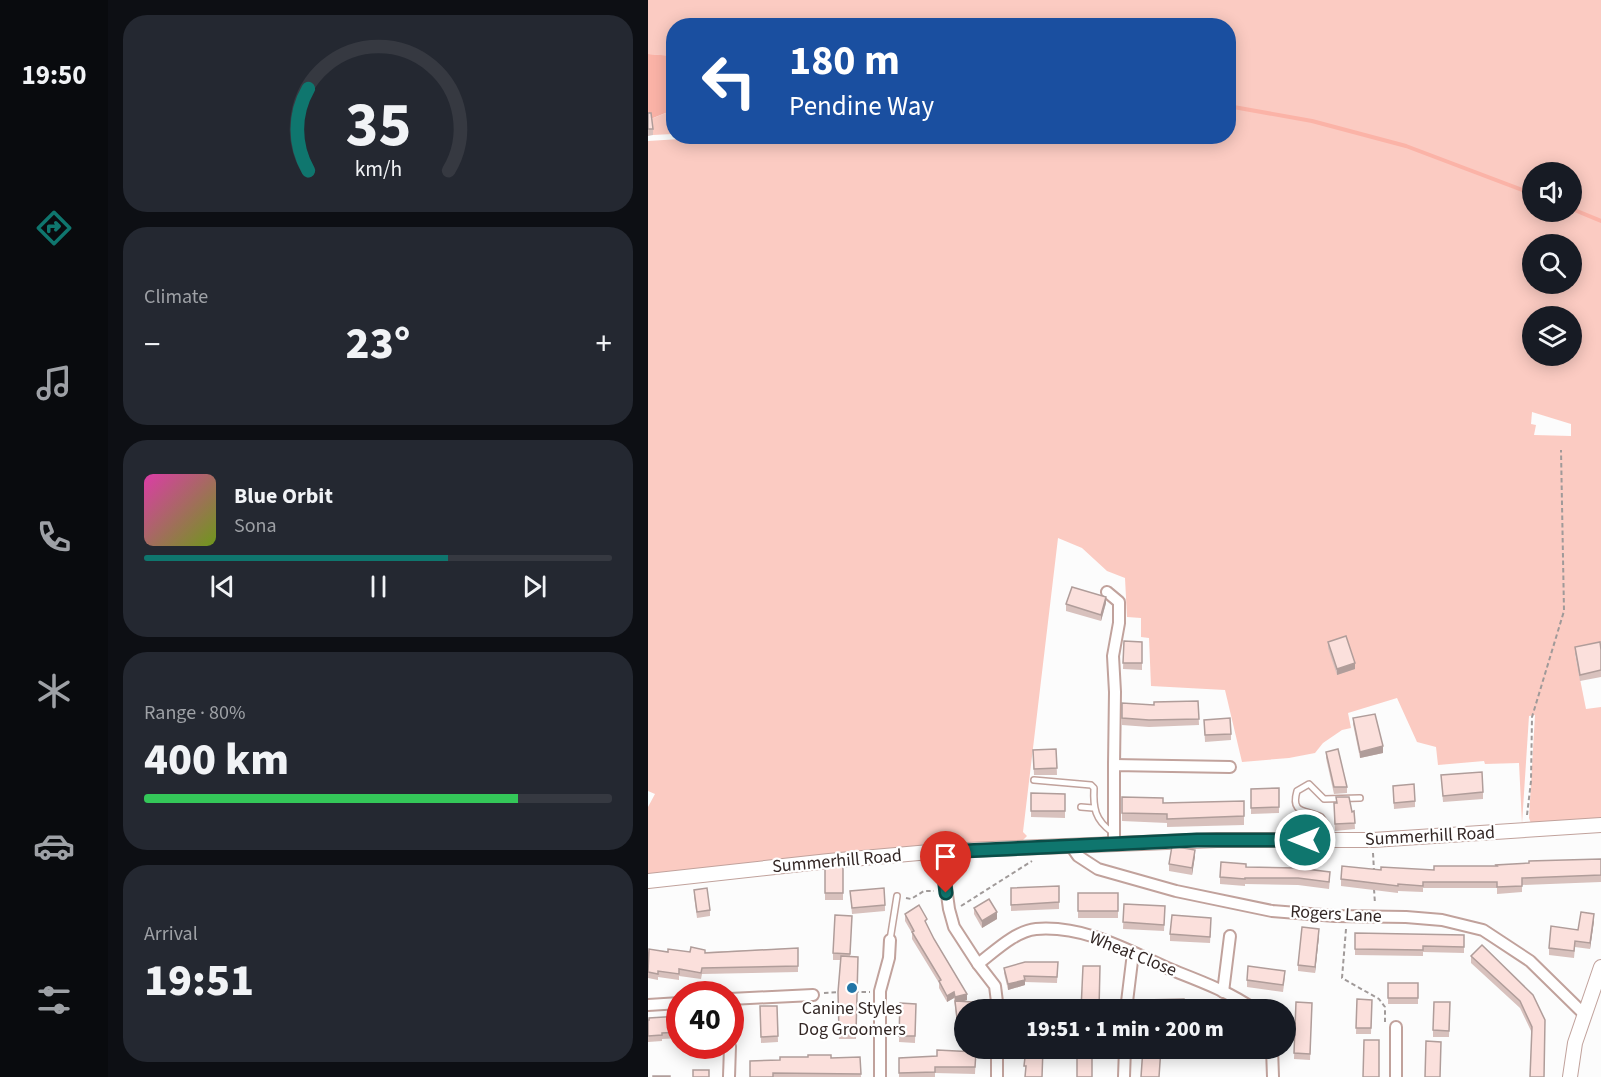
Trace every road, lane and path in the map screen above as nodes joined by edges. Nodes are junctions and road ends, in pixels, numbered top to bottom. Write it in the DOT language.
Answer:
graph roads {
  1 [pos="1561,450"];
  2 [pos="1107,592"];
  3 [pos="1114,765"];
  4 [pos="1230,767"];
  5 [pos="1034,780"];
  6 [pos="1360,798"];
  7 [pos="1081,807"];
  8 [pos="1093,808"];
  9 [pos="1601,825"];
  10 [pos="1529,830"];
  11 [pos="1114,838"];
  12 [pos="1327,840"];
  13 [pos="1373,840"];
  14 [pos="1071,846"];
  15 [pos="1047,847"];
  16 [pos="941,852"];
  17 [pos="1374,873"];
  18 [pos="648,881"];
  19 [pos="1374,883"];
  20 [pos="946,890"];
  21 [pos="897,896"];
  22 [pos="950,915"];
  23 [pos="1348,916"];
  24 [pos="1375,916"];
  25 [pos="1230,936"];
  26 [pos="890,940"];
  27 [pos="1133,953"];
  28 [pos="978,964"];
  29 [pos="1601,967"];
  30 [pos="880,991"];
  31 [pos="1223,992"];
  32 [pos="813,995"];
  33 [pos="744,998"];
  34 [pos="996,999"];
  35 [pos="1127,999"];
  36 [pos="1235,999"];
  37 [pos="666,1004"];
  38 [pos="648,1005"];
  39 [pos="1583,1013"];
  40 [pos="1396,1027"];
  41 [pos="730,1059"];
  42 [pos="997,1059"];
  43 [pos="1125,1059"];
  44 [pos="1273,1059"];
  45 [pos="729,1077"];
  46 [pos="880,1077"];
  47 [pos="997,1077"];
  48 [pos="1124,1077"];
  49 [pos="1274,1077"];
  50 [pos="1396,1077"];
  51 [pos="1570,1077"];
  1 -- 10 [label="path"];
  2 -- 3 [label="street"];
  3 -- 4 [label="street"];
  3 -- 11 [label="street"];
  5 -- 8 [label="lane"];
  6 -- 12 [label="lane"];
  7 -- 8 [label="lane"];
  8 -- 11 [label="lane"];
  9 -- 10 [label="street, Summerhill Road"];
  10 -- 13 [label="street, Summerhill Road"];
  11 -- 12 [label="street, Summerhill Road"];
  11 -- 14 [label="street, Summerhill Road"];
  12 -- 13 [label="street, Summerhill Road"];
  13 -- 17 [label="path"];
  14 -- 15 [label="street, Summerhill Road"];
  14 -- 23 [label="street, Rogers Lane"];
  15 -- 16 [label="street, Summerhill Road"];
  15 -- 22 [label="path"];
  16 -- 18 [label="street, Summerhill Road"];
  16 -- 20 [label="street"];
  19 -- 24 [label="path"];
  20 -- 21 [label="path"];
  20 -- 22 [label="street"];
  21 -- 26 [label="lane"];
  22 -- 28 [label="street"];
  23 -- 24 [label="street, Rogers Lane"];
  23 -- 40 [label="path"];
  24 -- 39 [label="street, Rogers Lane"];
  25 -- 31 [label="street"];
  26 -- 30 [label="street"];
  27 -- 28 [label="street, Wheat Close"];
  27 -- 31 [label="street, Wheat Close"];
  27 -- 35 [label="street"];
  28 -- 34 [label="street"];
  29 -- 39 [label="street"];
  30 -- 32 [label="path"];
  30 -- 46 [label="street"];
  31 -- 36 [label="street, Wheat Close"];
  32 -- 33 [label="street"];
  37 -- 38 [label="street"];
  39 -- 51 [label="street"];
  40 -- 50 [label="street"];
  41 -- 45 [label="street"];
  42 -- 47 [label="street"];
  43 -- 48 [label="street"];
  44 -- 49 [label="street"];
}
